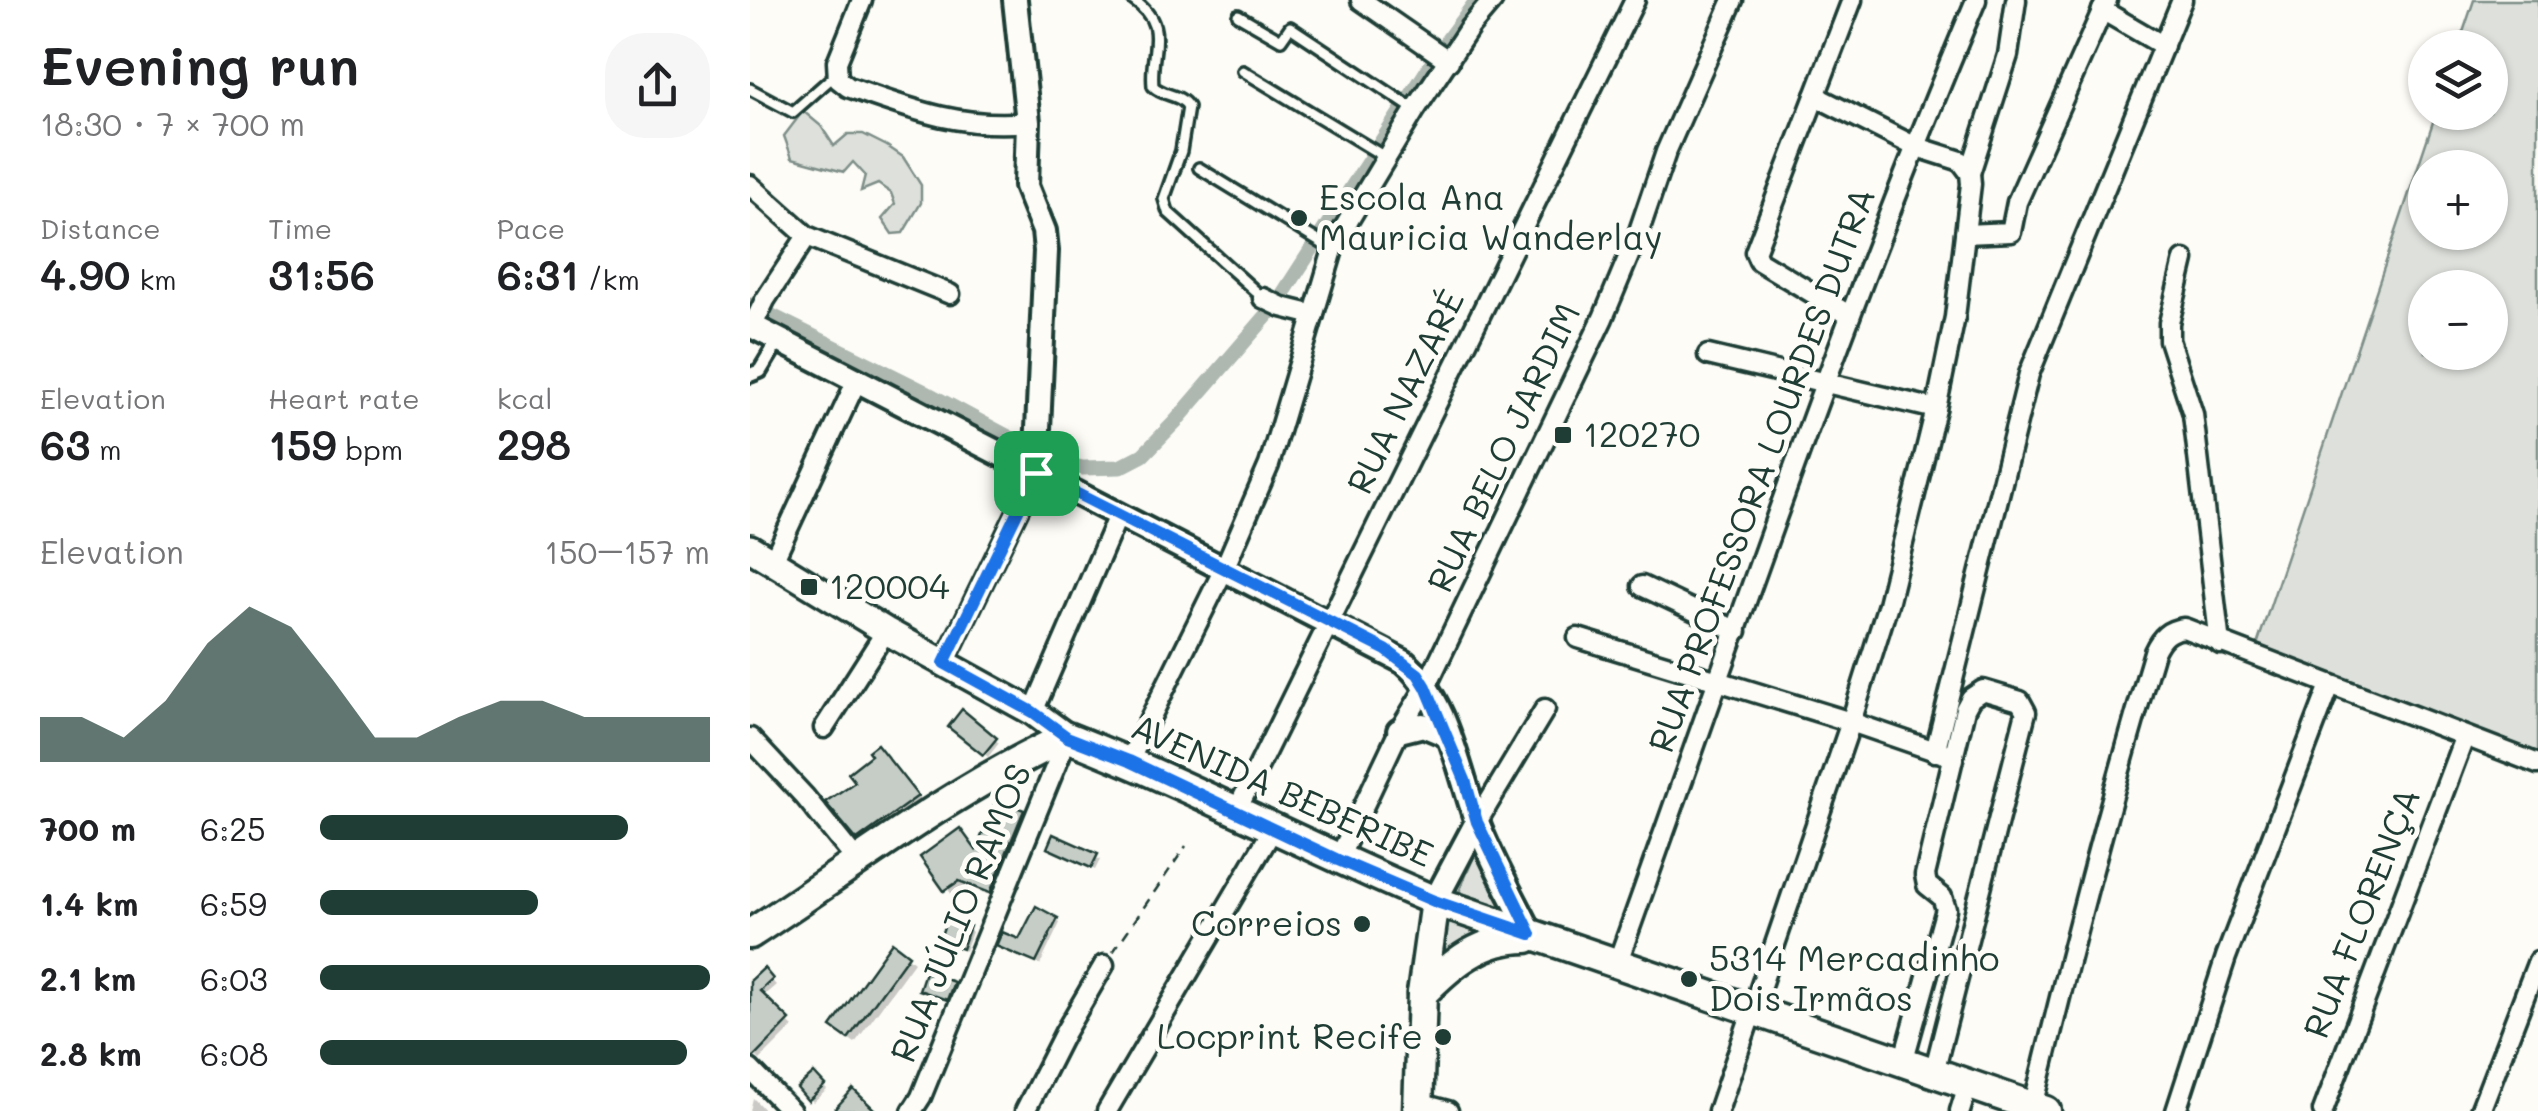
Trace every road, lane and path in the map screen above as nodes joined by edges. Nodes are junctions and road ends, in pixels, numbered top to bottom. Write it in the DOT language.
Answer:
graph roads {
  1 [pos="862,0"];
  2 [pos="1015,0"];
  3 [pos="1133,0"];
  4 [pos="1361,0"];
  5 [pos="1494,0"];
  6 [pos="1636,0"];
  7 [pos="1733,0"];
  8 [pos="1852,0"];
  9 [pos="1976,0"];
  10 [pos="2016,0"];
  11 [pos="2182,0"];
  12 [pos="2104,5"];
  13 [pos="1238,15"];
  14 [pos="2164,46"];
  15 [pos="1440,55"];
  16 [pos="1244,71"];
  17 [pos="836,74"];
  18 [pos="750,90"];
  19 [pos="1815,96"];
  20 [pos="1415,110"];
  21 [pos="1028,122"];
  22 [pos="1914,146"];
  23 [pos="1385,157"];
  24 [pos="1199,168"];
  25 [pos="1969,170"];
  26 [pos="750,185"];
  27 [pos="1964,234"];
  28 [pos="806,236"];
  29 [pos="1333,250"];
  30 [pos="2184,260"];
  31 [pos="950,294"];
  32 [pos="1263,298"];
  33 [pos="1314,315"];
  34 [pos="1849,315"];
  35 [pos="753,324"];
  36 [pos="778,341"];
  37 [pos="1708,355"];
  38 [pos="750,375"];
  39 [pos="857,380"];
  40 [pos="1827,382"];
  41 [pos="1936,409"];
  42 [pos="1036,468"];
  43 [pos="1119,513"];
  44 [pos="750,548"];
  45 [pos="773,560"];
  46 [pos="1224,569"];
  47 [pos="1642,586"];
  48 [pos="1328,621"];
  49 [pos="886,631"];
  50 [pos="1737,631"];
  51 [pos="1578,638"];
  52 [pos="2220,644"];
  53 [pos="944,663"];
  54 [pos="1719,681"];
  55 [pos="2330,685"];
  56 [pos="1426,687"];
  57 [pos="1545,709"];
  58 [pos="1033,712"];
  59 [pos="1852,722"];
  60 [pos="824,728"];
  61 [pos="1400,731"];
  62 [pos="1448,736"];
  63 [pos="1067,737"];
  64 [pos="750,738"];
  65 [pos="2464,738"];
  66 [pos="1945,754"];
  67 [pos="1129,761"];
  68 [pos="2538,764"];
  69 [pos="1236,812"];
  70 [pos="1477,822"];
  71 [pos="1272,828"];
  72 [pos="1186,846"];
  73 [pos="856,860"];
  74 [pos="1338,860"];
  75 [pos="1434,901"];
  76 [pos="750,934"];
  77 [pos="1536,936"];
  78 [pos="2538,961"];
  79 [pos="1617,964"];
  80 [pos="1104,965"];
  81 [pos="1422,994"];
  82 [pos="1750,1011"];
  83 [pos="1903,1062"];
  84 [pos="750,1070"];
  85 [pos="1934,1072"];
  86 [pos="1964,1098"];
  87 [pos="1418,1107"];
  88 [pos="2040,1109"];
  89 [pos="791,1111"];
  90 [pos="912,1111"];
  91 [pos="1025,1111"];
  92 [pos="1107,1111"];
  93 [pos="1448,1111"];
  94 [pos="1718,1111"];
  95 [pos="2176,1111"];
  96 [pos="2322,1111"];
  97 [pos="2480,1111"];
  1 -- 17 [label="street"];
  2 -- 21 [label="street"];
  3 -- 32 [label="lane"];
  4 -- 15 [label="street"];
  5 -- 15 [label="street"];
  6 -- 48 [label="street, RUA NAZARÉ"];
  7 -- 56 [label="street, RUA BELO JARDIM"];
  8 -- 19 [label="street"];
  9 -- 22 [label="street, RUA PROFESSORA LOURDES DUTRA"];
  10 -- 25 [label="street"];
  11 -- 14 [label="street"];
  12 -- 14 [label="street"];
  12 -- 27 [label="street"];
  13 -- 20 [label="lane"];
  14 -- 66 [label="street"];
  15 -- 20 [label="street"];
  16 -- 23 [label="lane"];
  17 -- 18 [label="lane"];
  17 -- 21 [label="street"];
  19 -- 22 [label="street"];
  19 -- 34 [label="street"];
  20 -- 23 [label="street"];
  21 -- 42 [label="street"];
  22 -- 25 [label="street"];
  22 -- 34 [label="street, RUA PROFESSORA LOURDES DUTRA"];
  23 -- 29 [label="street"];
  24 -- 29 [label="lane"];
  25 -- 27 [label="street"];
  26 -- 28 [label="street"];
  27 -- 41 [label="street"];
  28 -- 31 [label="street"];
  28 -- 35 [label="street"];
  29 -- 33 [label="street"];
  30 -- 52 [label="street"];
  32 -- 33 [label="street"];
  33 -- 46 [label="street"];
  34 -- 40 [label="street, RUA PROFESSORA LOURDES DUTRA"];
  35 -- 36 [label="street"];
  36 -- 38 [label="street"];
  36 -- 39 [label="street"];
  37 -- 40 [label="street"];
  39 -- 42 [label="street"];
  39 -- 45 [label="street"];
  40 -- 41 [label="street"];
  40 -- 50 [label="street, RUA PROFESSORA LOURDES DUTRA"];
  41 -- 59 [label="street"];
  42 -- 43 [label="street"];
  42 -- 53 [label="street"];
  43 -- 46 [label="street"];
  43 -- 58 [label="street"];
  44 -- 45 [label="main road"];
  45 -- 49 [label="main road"];
  46 -- 48 [label="street"];
  46 -- 67 [label="street"];
  47 -- 50 [label="street"];
  48 -- 56 [label="street"];
  48 -- 69 [label="street, RUA NAZARÉ"];
  49 -- 53 [label="main road"];
  49 -- 60 [label="street"];
  50 -- 54 [label="street, RUA PROFESSORA LOURDES DUTRA"];
  51 -- 54 [label="street"];
  52 -- 55 [label="street"];
  52 -- 88 [label="street"];
  53 -- 58 [label="main road"];
  54 -- 59 [label="street"];
  54 -- 79 [label="street, RUA PROFESSORA LOURDES DUTRA"];
  55 -- 65 [label="street"];
  55 -- 95 [label="street"];
  56 -- 61 [label="street, RUA BELO JARDIM"];
  56 -- 62 [label="street"];
  57 -- 70 [label="street"];
  58 -- 63 [label="main road"];
  59 -- 66 [label="street"];
  59 -- 82 [label="street"];
  61 -- 62 [label="street"];
  61 -- 74 [label="street, RUA BELO JARDIM"];
  62 -- 70 [label="street"];
  63 -- 67 [label="main road, AVENIDA BEBERIBE"];
  63 -- 73 [label="main road"];
  63 -- 90 [label="street, RUA JÚLIO RAMOS"];
  64 -- 73 [label="street"];
  65 -- 68 [label="street"];
  65 -- 96 [label="street, RUA FLORENÇA"];
  66 -- 83 [label="street"];
  66 -- 85 [label="street"];
  67 -- 69 [label="main road, AVENIDA BEBERIBE"];
  69 -- 71 [label="main road, AVENIDA BEBERIBE"];
  70 -- 75 [label="street"];
  70 -- 77 [label="street"];
  71 -- 74 [label="main road, AVENIDA BEBERIBE"];
  71 -- 92 [label="street"];
  72 -- 80 [label="path"];
  73 -- 76 [label="main road"];
  74 -- 75 [label="main road, AVENIDA BEBERIBE"];
  75 -- 77 [label="main road, AVENIDA BEBERIBE"];
  75 -- 81 [label="main road"];
  77 -- 79 [label="main road, AVENIDA BEBERIBE"];
  77 -- 81 [label="main road"];
  78 -- 97 [label="street"];
  79 -- 82 [label="main road, AVENIDA BEBERIBE"];
  80 -- 91 [label="street"];
  81 -- 87 [label="main road"];
  82 -- 83 [label="main road, AVENIDA BEBERIBE"];
  82 -- 94 [label="street"];
  83 -- 85 [label="main road, AVENIDA BEBERIBE"];
  84 -- 89 [label="street"];
  85 -- 86 [label="main road, AVENIDA BEBERIBE"];
  86 -- 88 [label="main road, AVENIDA BEBERIBE"];
  87 -- 93 [label="street"];
}
